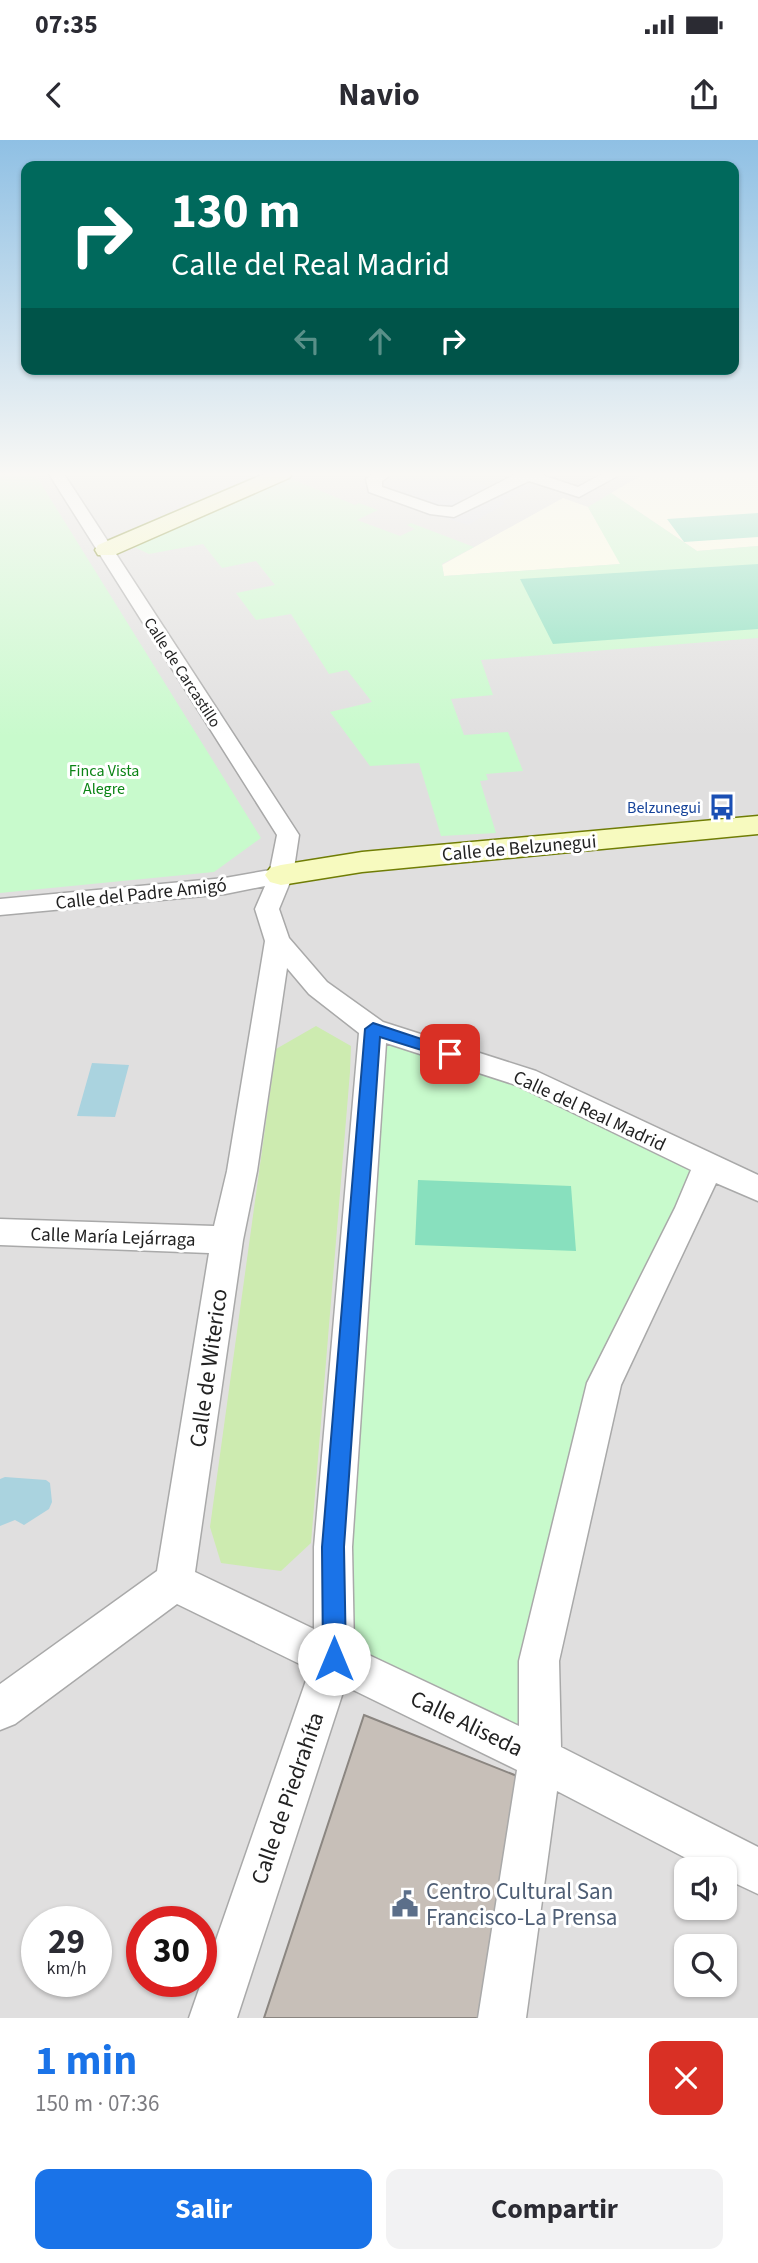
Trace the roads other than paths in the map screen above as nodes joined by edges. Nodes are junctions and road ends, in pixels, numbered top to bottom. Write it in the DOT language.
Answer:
graph roads {
  1 [pos="113,562"];
  2 [pos="758,825"];
  3 [pos="281,875"];
  4 [pos="0,907"];
  5 [pos="267,909"];
  6 [pos="278,941"];
  7 [pos="373,1029"];
  8 [pos="708,1165"];
  9 [pos="758,1189"];
  10 [pos="0,1232"];
  11 [pos="226,1240"];
  12 [pos="174,1581"];
  13 [pos="334,1659"];
  14 [pos="0,1709"];
  15 [pos="540,1759"];
  16 [pos="758,1871"];
  17 [pos="213,2018"];
  18 [pos="502,2018"];
  1 -- 3 [label="street, Calle de Carcastillo"];
  2 -- 3 [label="street, Calle de Belzunegui"];
  3 -- 4 [label="street, Calle del Padre Amigó"];
  3 -- 5 [label="street, Calle de Carcastillo"];
  5 -- 6 [label="street, Calle del Real Madrid"];
  6 -- 7 [label="street, Calle del Real Madrid"];
  6 -- 11 [label="street, Calle de Witerico"];
  7 -- 8 [label="street, Calle del Real Madrid"];
  7 -- 13 [label="street, Calle de Piedrahíta"];
  8 -- 9 [label="street, Calle del Real Madrid"];
  8 -- 15 [label="street"];
  10 -- 11 [label="street, Calle María Lejárraga"];
  11 -- 12 [label="street, Calle de Witerico"];
  12 -- 13 [label="street, Calle Aliseda"];
  12 -- 14 [label="street"];
  13 -- 15 [label="street, Calle Aliseda"];
  13 -- 17 [label="street, Calle de Piedrahíta"];
  15 -- 16 [label="street, Calle Aliseda"];
  15 -- 18 [label="street"];
}
